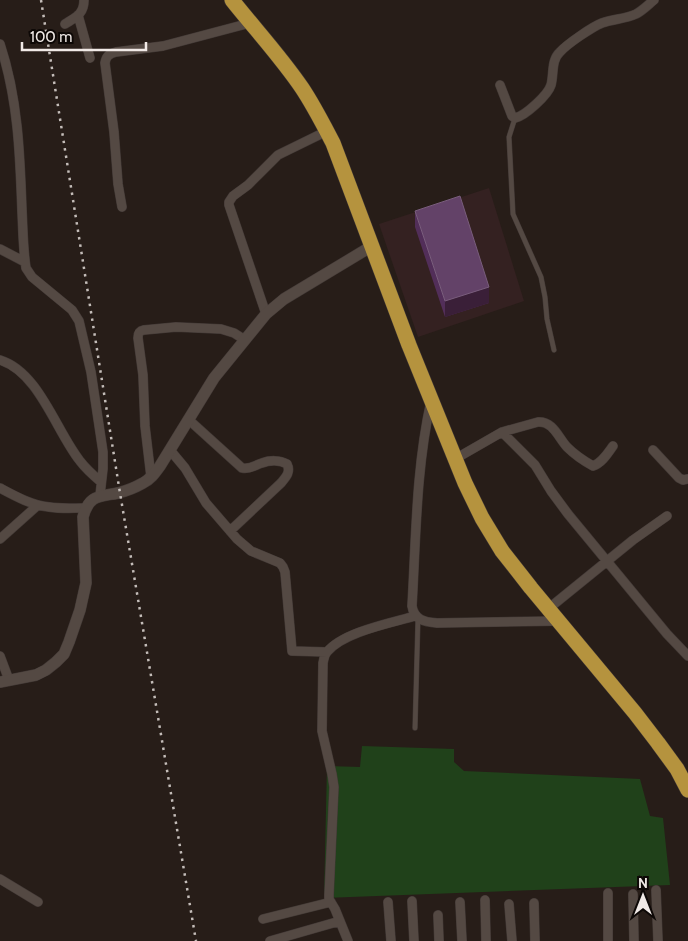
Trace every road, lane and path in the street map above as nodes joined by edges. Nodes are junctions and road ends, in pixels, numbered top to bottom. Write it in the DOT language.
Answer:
graph roads {
  1 [pos="84,0"];
  2 [pos="232,0"];
  3 [pos="654,0"];
  4 [pos="78,15"];
  5 [pos="250,23"];
  6 [pos="65,24"];
  7 [pos="0,44"];
  8 [pos="90,58"];
  9 [pos="500,85"];
  10 [pos="515,118"];
  11 [pos="326,131"];
  12 [pos="122,207"];
  13 [pos="372,246"];
  14 [pos="0,249"];
  15 [pos="25,262"];
  16 [pos="266,314"];
  17 [pos="245,340"];
  18 [pos="554,350"];
  19 [pos="0,360"];
  20 [pos="431,400"];
  21 [pos="188,420"];
  22 [pos="502,432"];
  23 [pos="613,446"];
  24 [pos="170,450"];
  25 [pos="653,450"];
  26 [pos="455,459"];
  27 [pos="151,478"];
  28 [pos="688,479"];
  29 [pos="102,482"];
  30 [pos="0,488"];
  31 [pos="100,496"];
  32 [pos="38,505"];
  33 [pos="85,508"];
  34 [pos="667,516"];
  35 [pos="230,531"];
  36 [pos="0,539"];
  37 [pos="608,562"];
  38 [pos="548,609"];
  39 [pos="417,618"];
  40 [pos="558,621"];
  41 [pos="327,652"];
  42 [pos="0,656"];
  43 [pos="688,656"];
  44 [pos="5,682"];
  45 [pos="415,728"];
  46 [pos="688,790"];
  47 [pos="0,880"];
  48 [pos="656,890"];
  49 [pos="608,893"];
  50 [pos="633,894"];
  51 [pos="485,900"];
  52 [pos="412,901"];
  53 [pos="38,902"];
  54 [pos="331,902"];
  55 [pos="388,902"];
  56 [pos="460,902"];
  57 [pos="534,903"];
  58 [pos="509,904"];
  59 [pos="438,915"];
  60 [pos="263,919"];
  61 [pos="340,921"];
  62 [pos="270,941"];
  63 [pos="348,941"];
  64 [pos="391,941"];
  65 [pos="414,941"];
  66 [pos="439,941"];
  67 [pos="462,941"];
  68 [pos="486,941"];
  69 [pos="512,941"];
  70 [pos="535,941"];
  71 [pos="608,941"];
  72 [pos="634,941"];
  73 [pos="658,941"];
  1 -- 4 [label="street"];
  2 -- 5 [label="highway"];
  3 -- 10 [label="street"];
  4 -- 6 [label="street"];
  4 -- 8 [label="street"];
  5 -- 11 [label="highway"];
  5 -- 12 [label="street"];
  7 -- 15 [label="street"];
  9 -- 10 [label="street"];
  10 -- 18 [label="lane"];
  11 -- 13 [label="highway"];
  11 -- 16 [label="street"];
  13 -- 16 [label="street"];
  13 -- 20 [label="highway"];
  14 -- 15 [label="street"];
  15 -- 29 [label="street"];
  16 -- 17 [label="street"];
  17 -- 21 [label="street"];
  17 -- 27 [label="street"];
  19 -- 29 [label="street"];
  20 -- 26 [label="highway"];
  20 -- 39 [label="street"];
  21 -- 24 [label="street"];
  21 -- 35 [label="street"];
  22 -- 23 [label="street"];
  22 -- 26 [label="street"];
  22 -- 37 [label="street"];
  24 -- 27 [label="street"];
  24 -- 35 [label="street"];
  25 -- 28 [label="street"];
  26 -- 38 [label="highway"];
  27 -- 31 [label="street"];
  29 -- 31 [label="street"];
  30 -- 32 [label="street"];
  31 -- 33 [label="street"];
  32 -- 33 [label="street"];
  32 -- 36 [label="street"];
  33 -- 44 [label="street"];
  34 -- 37 [label="street"];
  35 -- 41 [label="street"];
  37 -- 38 [label="street"];
  37 -- 43 [label="street"];
  38 -- 40 [label="highway"];
  39 -- 40 [label="street"];
  39 -- 41 [label="street"];
  39 -- 45 [label="lane"];
  40 -- 46 [label="highway"];
  41 -- 54 [label="street"];
  42 -- 44 [label="street"];
  47 -- 53 [label="street"];
  48 -- 73 [label="street"];
  49 -- 71 [label="street"];
  50 -- 72 [label="street"];
  51 -- 68 [label="street"];
  52 -- 65 [label="street"];
  54 -- 60 [label="street"];
  54 -- 61 [label="street"];
  55 -- 64 [label="street"];
  56 -- 67 [label="street"];
  57 -- 70 [label="street"];
  58 -- 69 [label="street"];
  59 -- 66 [label="street"];
  61 -- 62 [label="street"];
  61 -- 63 [label="street"];
}
